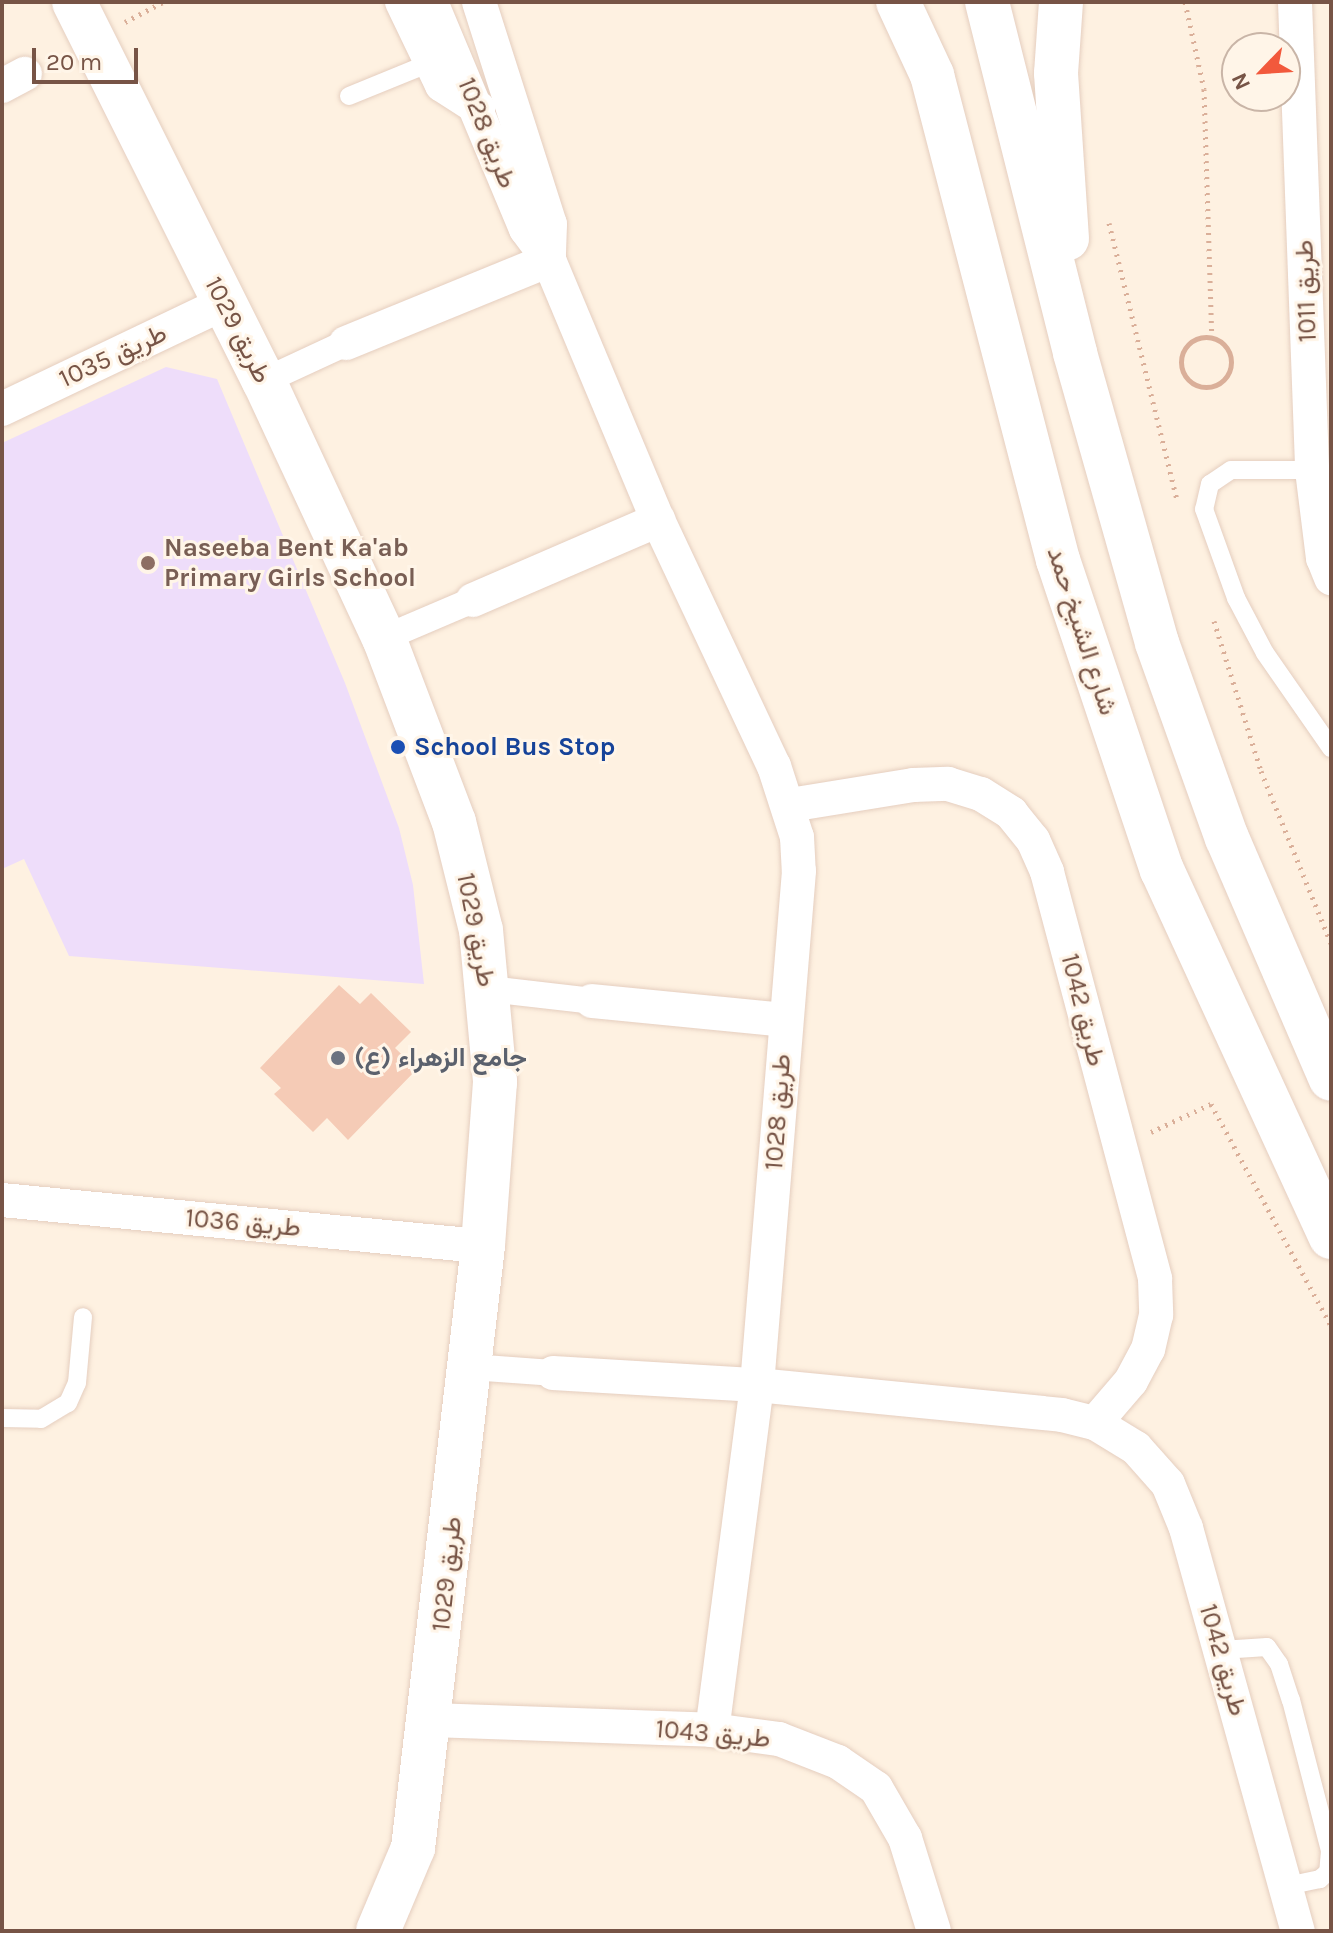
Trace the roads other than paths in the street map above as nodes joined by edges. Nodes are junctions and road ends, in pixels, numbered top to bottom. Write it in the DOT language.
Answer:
graph roads {
  1 [pos="74,2"];
  2 [pos="402,2"];
  3 [pos="431,2"];
  4 [pos="479,2"];
  5 [pos="491,2"];
  6 [pos="898,2"];
  7 [pos="987,2"];
  8 [pos="1061,2"];
  9 [pos="1295,2"];
  10 [pos="430,63"];
  11 [pos="509,87"];
  12 [pos="349,96"];
  13 [pos="478,108"];
  14 [pos="1315,114"];
  15 [pos="549,260"];
  16 [pos="224,303"];
  17 [pos="346,343"];
  18 [pos="1075,353"];
  19 [pos="264,381"];
  20 [pos="2,409"];
  21 [pos="1312,470"];
  22 [pos="658,520"];
  23 [pos="1331,578"];
  24 [pos="473,600"];
  25 [pos="384,638"];
  26 [pos="1331,748"];
  27 [pos="790,805"];
  28 [pos="489,989"];
  29 [pos="592,1001"];
  30 [pos="785,1020"];
  31 [pos="1331,1079"];
  32 [pos="2,1200"];
  33 [pos="1331,1237"];
  34 [pos="483,1246"];
  35 [pos="83,1317"];
  36 [pos="470,1367"];
  37 [pos="553,1373"];
  38 [pos="757,1385"];
  39 [pos="2,1418"];
  40 [pos="1095,1423"];
  41 [pos="1221,1650"];
  42 [pos="431,1720"];
  43 [pos="712,1730"];
  44 [pos="1287,1886"];
  45 [pos="378,1931"];
  46 [pos="934,1931"];
  47 [pos="1298,1931"];
  1 -- 16 [label="main road, طريق 1029"];
  2 -- 10 [label="street"];
  3 -- 13 [label="street, طريق 1028"];
  4 -- 11 [label="street, طريق 1028"];
  5 -- 11 [label="street"];
  6 -- 33 [label="main road, شارع الشيخ حمد"];
  7 -- 18 [label="main road"];
  8 -- 18 [label="main road"];
  9 -- 14 [label="street, طريق 1011"];
  10 -- 12 [label="lane"];
  10 -- 13 [label="street"];
  11 -- 15 [label="street, طريق 1028"];
  13 -- 15 [label="street, طريق 1028"];
  14 -- 21 [label="street, طريق 1011"];
  15 -- 17 [label="street"];
  15 -- 22 [label="street, طريق 1028"];
  16 -- 19 [label="main road, طريق 1029"];
  16 -- 20 [label="street, طريق 1035"];
  17 -- 19 [label="street"];
  18 -- 31 [label="main road"];
  19 -- 25 [label="main road, طريق 1029"];
  21 -- 23 [label="street, طريق 1011"];
  21 -- 26 [label="lane"];
  22 -- 24 [label="street"];
  22 -- 27 [label="street, طريق 1028"];
  24 -- 25 [label="street"];
  25 -- 28 [label="main road, طريق 1029"];
  27 -- 30 [label="street, طريق 1028"];
  27 -- 40 [label="street, طريق 1042"];
  28 -- 29 [label="street"];
  28 -- 34 [label="main road, طريق 1029"];
  29 -- 30 [label="street"];
  30 -- 38 [label="street, طريق 1028"];
  32 -- 34 [label="street, طريق 1036"];
  34 -- 36 [label="main road, طريق 1029"];
  35 -- 39 [label="lane"];
  36 -- 37 [label="street"];
  36 -- 42 [label="main road, طريق 1029"];
  37 -- 38 [label="street, طريق 1042"];
  38 -- 40 [label="street, طريق 1042"];
  38 -- 43 [label="street, طريق 1028"];
  40 -- 41 [label="street, طريق 1042"];
  41 -- 44 [label="street, طريق 1042"];
  41 -- 44 [label="lane"];
  42 -- 43 [label="street, طريق 1043"];
  42 -- 45 [label="main road, طريق 1029"];
  43 -- 46 [label="street, طريق 1043"];
  44 -- 47 [label="street, طريق 1042"];
}
